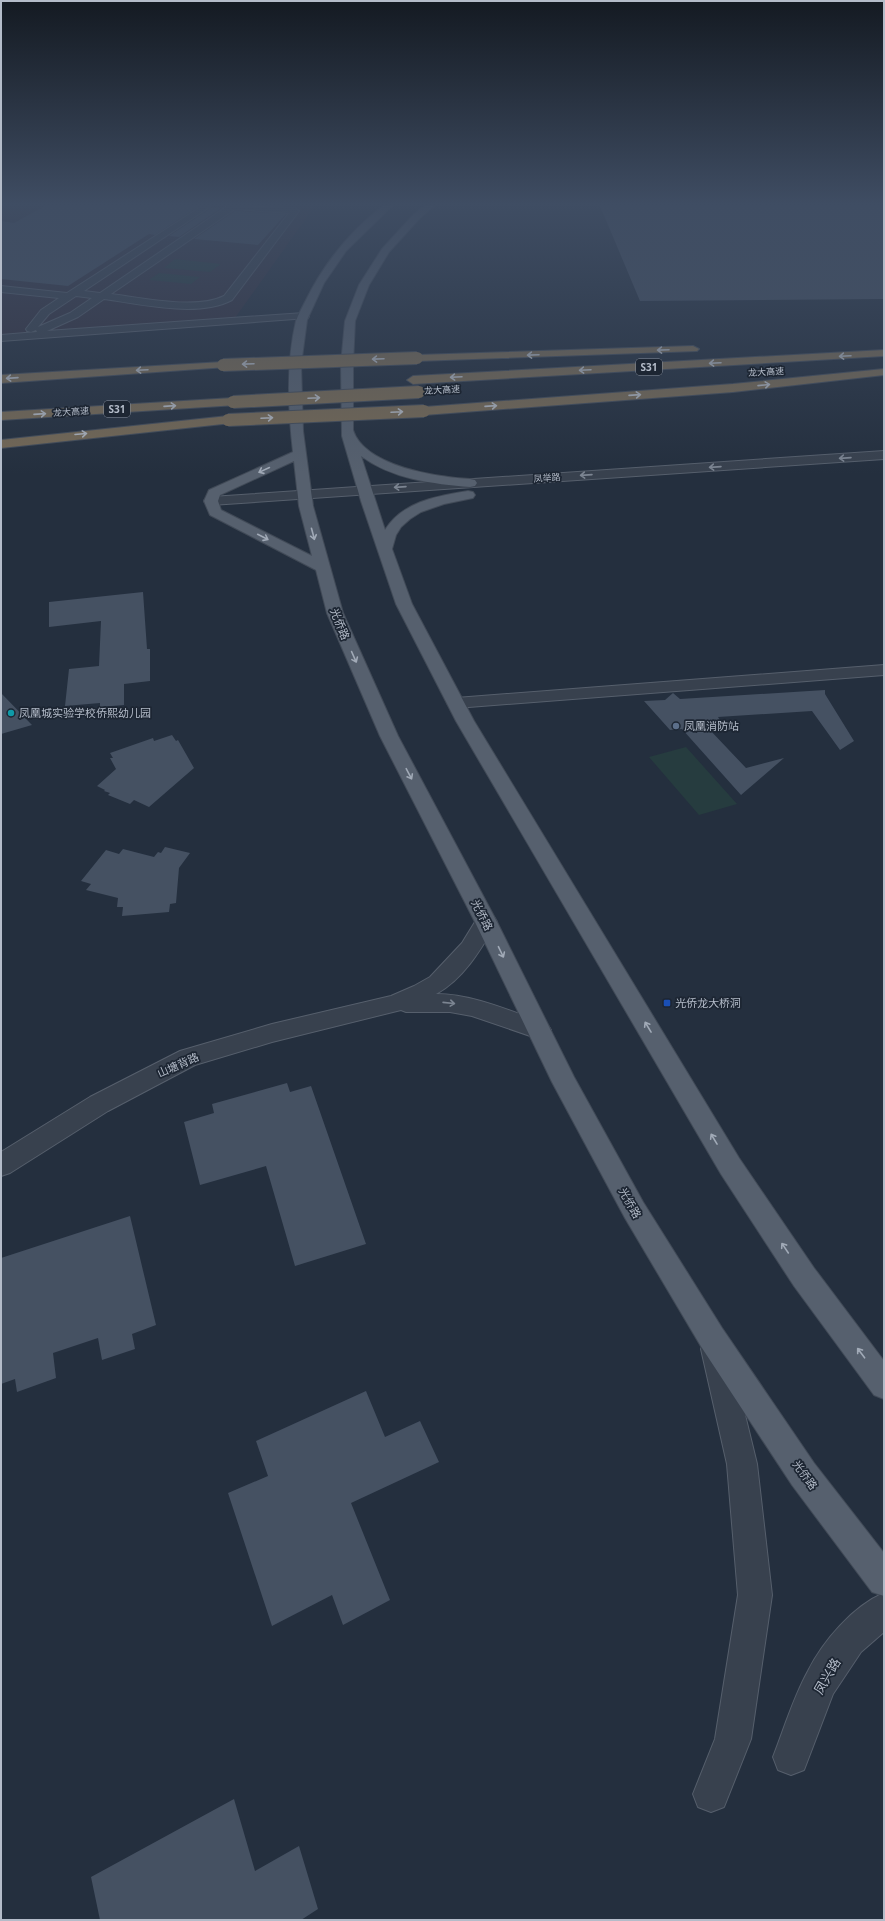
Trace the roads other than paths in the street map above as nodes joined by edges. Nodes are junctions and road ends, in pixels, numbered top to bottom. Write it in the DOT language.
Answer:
graph roads {
  1 [pos="71,296"];
  2 [pos="91,296"];
  3 [pos="102,296"];
  4 [pos="230,296"];
  5 [pos="313,296"];
  6 [pos="360,296"];
  7 [pos="304,316"];
  8 [pos="25,336"];
  9 [pos="1,338"];
  10 [pos="702,349"];
  11 [pos="884,353"];
  12 [pos="884,365"];
  13 [pos="780,371"];
  14 [pos="884,372"];
  15 [pos="1,379"];
  16 [pos="398,380"];
  17 [pos="360,383"];
  18 [pos="337,384"];
  19 [pos="306,386"];
  20 [pos="283,387"];
  21 [pos="434,391"];
  22 [pos="1,416"];
  23 [pos="348,436"];
  24 [pos="1,444"];
  25 [pos="299,454"];
  26 [pos="884,456"];
  27 [pos="884,466"];
  28 [pos="469,489"];
  29 [pos="366,496"];
  30 [pos="305,500"];
  31 [pos="213,507"];
  32 [pos="385,550"];
  33 [pos="322,567"];
  34 [pos="884,670"];
  35 [pos="456,703"];
  36 [pos="486,922"];
  37 [pos="396,1003"];
  38 [pos="539,1030"];
  39 [pos="1,1165"];
  40 [pos="712,1338"];
  41 [pos="884,1385"];
  42 [pos="884,1580"];
  43 [pos="884,1610"];
  44 [pos="791,1757"];
  45 [pos="711,1794"];
  1 -- 8 [label="street"];
  2 -- 3 [label="street"];
  3 -- 4 [label="street"];
  3 -- 8 [label="street"];
  5 -- 7 [label="main road, 光侨路"];
  6 -- 23 [label="main road"];
  7 -- 8 [label="street"];
  7 -- 25 [label="main road, 光侨路"];
  8 -- 9 [label="street"];
  10 -- 15 [label="highway, one-way, bridge"];
  11 -- 16 [label="highway, 龙大高速 / S31, one-way"];
  12 -- 13 [label="highway, 龙大高速"];
  24 -- 14 [label="highway, one-way, bridge"];
  17 -- 18 [label="highway"];
  19 -- 20 [label="highway"];
  22 -- 21 [label="highway, 龙大高速 / S31, one-way, bridge"];
  23 -- 28 [label="main road"];
  23 -- 29 [label="main road"];
  25 -- 30 [label="main road, 光侨路"];
  25 -- 31 [label="main road, one-way"];
  26 -- 28 [label="street, 凤举路, one-way"];
  27 -- 28 [label="street, 凤举路"];
  28 -- 29 [label="street, 凤举路"];
  28 -- 32 [label="main road"];
  29 -- 30 [label="street, 凤举路"];
  29 -- 32 [label="main road"];
  30 -- 31 [label="street, 凤举路"];
  30 -- 33 [label="main road, 光侨路, one-way"];
  31 -- 33 [label="main road, one-way"];
  32 -- 35 [label="main road"];
  33 -- 36 [label="main road, 光侨路, one-way"];
  34 -- 35 [label="street"];
  41 -- 35 [label="main road, one-way"];
  36 -- 37 [label="street"];
  36 -- 38 [label="main road, 光侨路, one-way"];
  37 -- 38 [label="street, one-way"];
  37 -- 39 [label="street, 山塘背路"];
  38 -- 40 [label="main road, 光侨路"];
  40 -- 42 [label="main road, 光侨路"];
  40 -- 45 [label="street"];
  43 -- 44 [label="street, 凤兴路"];
}
